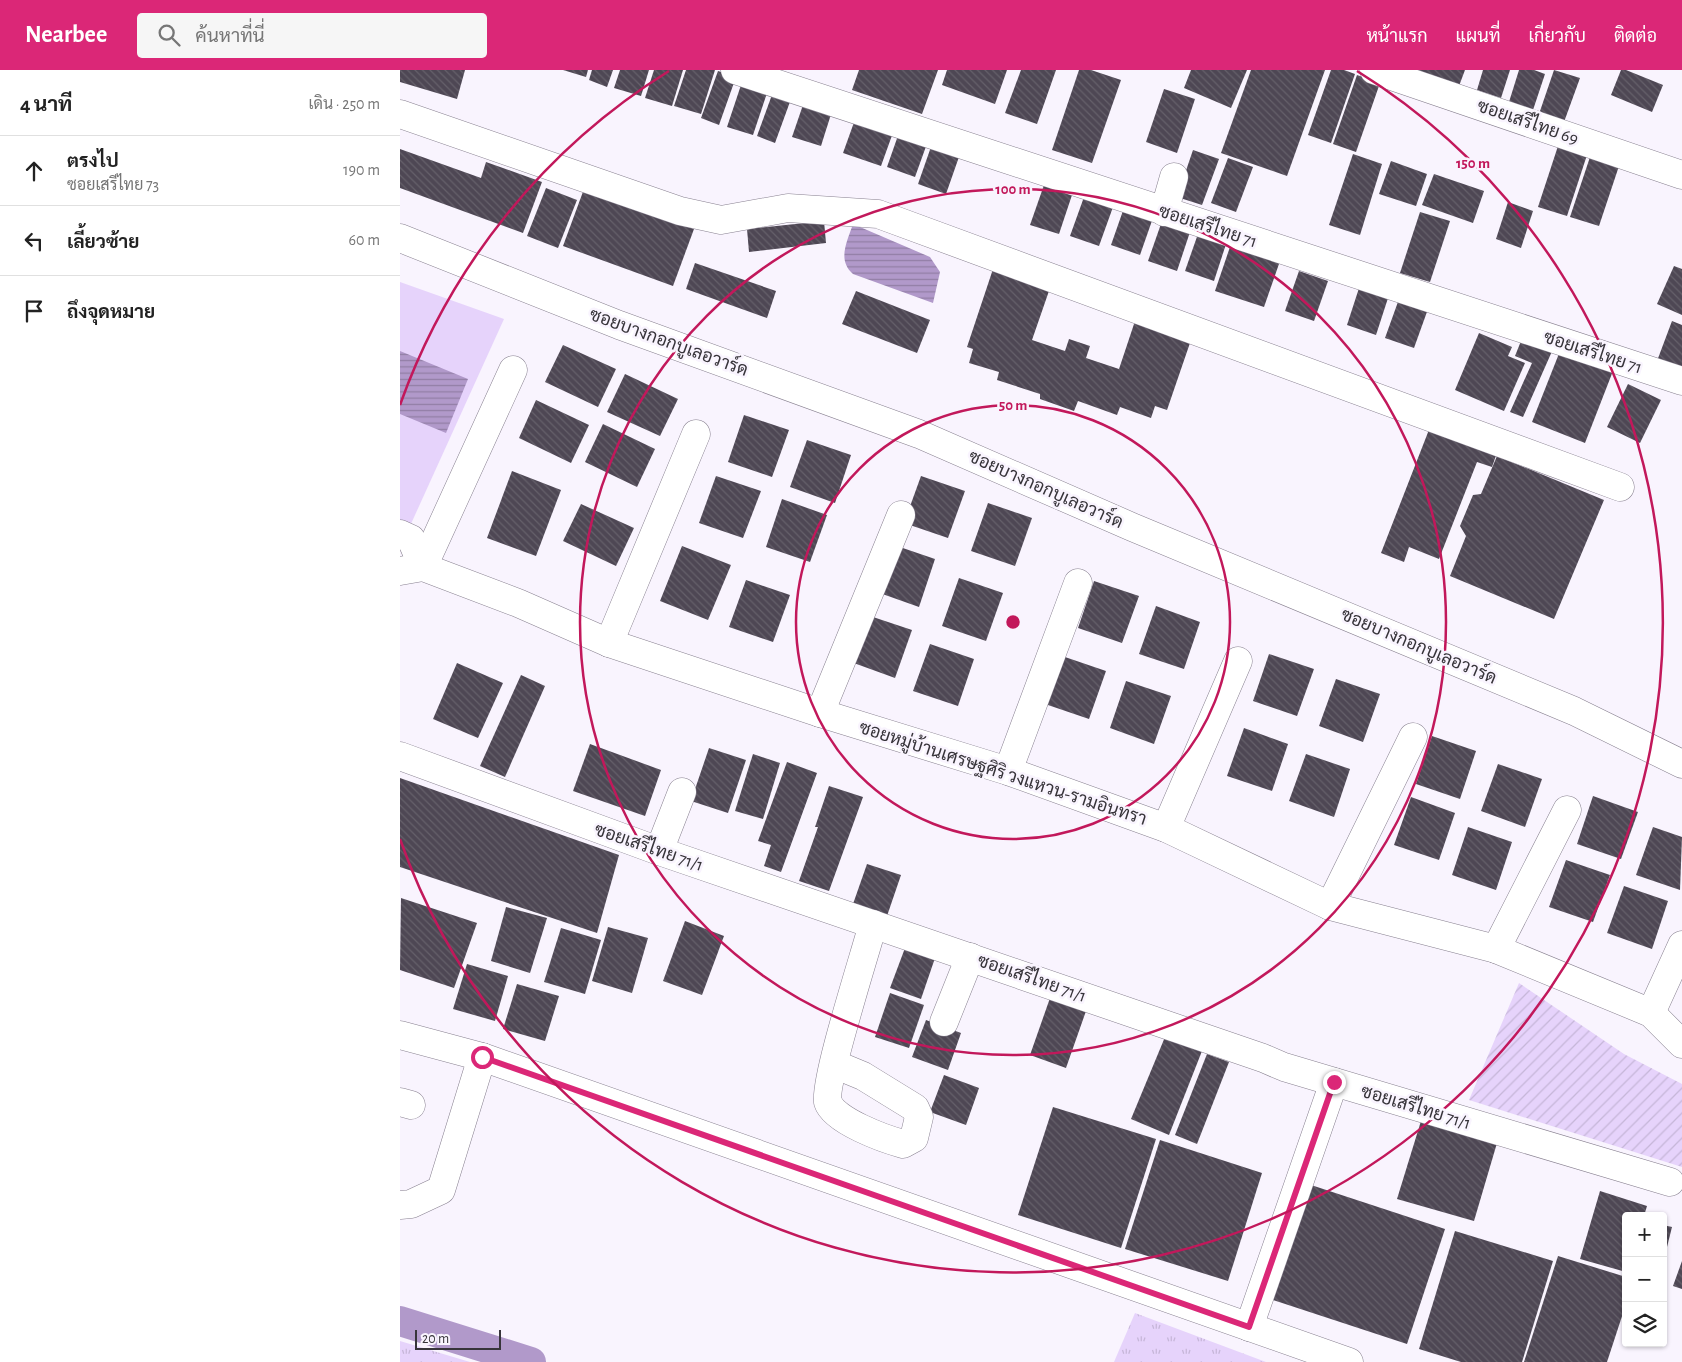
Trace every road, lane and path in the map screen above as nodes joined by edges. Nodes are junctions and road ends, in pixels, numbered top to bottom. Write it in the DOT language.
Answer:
graph roads {
  1 [pos="735,70"];
  2 [pos="1374,70"];
  3 [pos="400,114"];
  4 [pos="1682,175"];
  5 [pos="1174,177"];
  6 [pos="1164,212"];
  7 [pos="400,238"];
  8 [pos="513,370"];
  9 [pos="1682,381"];
  10 [pos="696,434"];
  11 [pos="1620,487"];
  12 [pos="901,515"];
  13 [pos="400,534"];
  14 [pos="412,569"];
  15 [pos="1078,583"];
  16 [pos="609,643"];
  17 [pos="1238,661"];
  18 [pos="820,713"];
  19 [pos="1413,737"];
  20 [pos="400,756"];
  21 [pos="1682,764"];
  22 [pos="1008,771"];
  23 [pos="682,792"];
  24 [pos="1566,810"];
  25 [pos="1166,828"];
  26 [pos="659,851"];
  27 [pos="1330,906"];
  28 [pos="873,924"];
  29 [pos="1682,945"];
  30 [pos="1496,949"];
  31 [pos="970,957"];
  32 [pos="1651,1013"];
  33 [pos="944,1022"];
  34 [pos="400,1035"];
  35 [pos="1682,1044"];
  36 [pos="482,1057"];
  37 [pos="834,1064"];
  38 [pos="1334,1082"];
  39 [pos="1670,1182"];
  40 [pos="400,1205"];
  41 [pos="1249,1327"];
  42 [pos="1349,1362"];
  1 -- 6 [label="street, ซอยเสรีไทย 71"];
  2 -- 4 [label="street, ซอยเสรีไทย 69"];
  3 -- 11 [label="street"];
  5 -- 6 [label="street"];
  6 -- 9 [label="street, ซอยเสรีไทย 71"];
  7 -- 21 [label="street, ซอยบางกอกบูเลอวาร์ด"];
  8 -- 14 [label="street"];
  10 -- 16 [label="street"];
  12 -- 18 [label="street"];
  13 -- 14 [label="street"];
  14 -- 16 [label="street, ซอยหมู่บ้านเศรษฐศิริ วงแหวน-รามอินทรา"];
  15 -- 22 [label="street"];
  16 -- 18 [label="street, ซอยหมู่บ้านเศรษฐศิริ วงแหวน-รามอินทรา"];
  17 -- 25 [label="street"];
  18 -- 22 [label="street, ซอยหมู่บ้านเศรษฐศิริ วงแหวน-รามอินทรา"];
  19 -- 27 [label="street"];
  20 -- 26 [label="street, ซอยเสรีไทย 71/1"];
  22 -- 25 [label="street, ซอยหมู่บ้านเศรษฐศิริ วงแหวน-รามอินทรา"];
  23 -- 26 [label="street"];
  24 -- 30 [label="street"];
  25 -- 27 [label="street, ซอยหมู่บ้านเศรษฐศิริ วงแหวน-รามอินทรา"];
  26 -- 28 [label="street, ซอยเสรีไทย 71/1"];
  27 -- 30 [label="street, ซอยหมู่บ้านเศรษฐศิริ วงแหวน-รามอินทรา"];
  28 -- 31 [label="street, ซอยเสรีไทย 71/1"];
  28 -- 37 [label="street"];
  29 -- 32 [label="street"];
  30 -- 32 [label="street, ซอยหมู่บ้านเศรษฐศิริ วงแหวน-รามอินทรา"];
  31 -- 33 [label="street"];
  31 -- 38 [label="street, ซอยเสรีไทย 71/1"];
  32 -- 35 [label="street, ซอยหมู่บ้านเศรษฐศิริ วงแหวน-รามอินทรา"];
  34 -- 36 [label="street"];
  36 -- 40 [label="street"];
  36 -- 41 [label="street"];
  38 -- 39 [label="street, ซอยเสรีไทย 71/1"];
  38 -- 41 [label="street"];
  41 -- 42 [label="street"];
}
